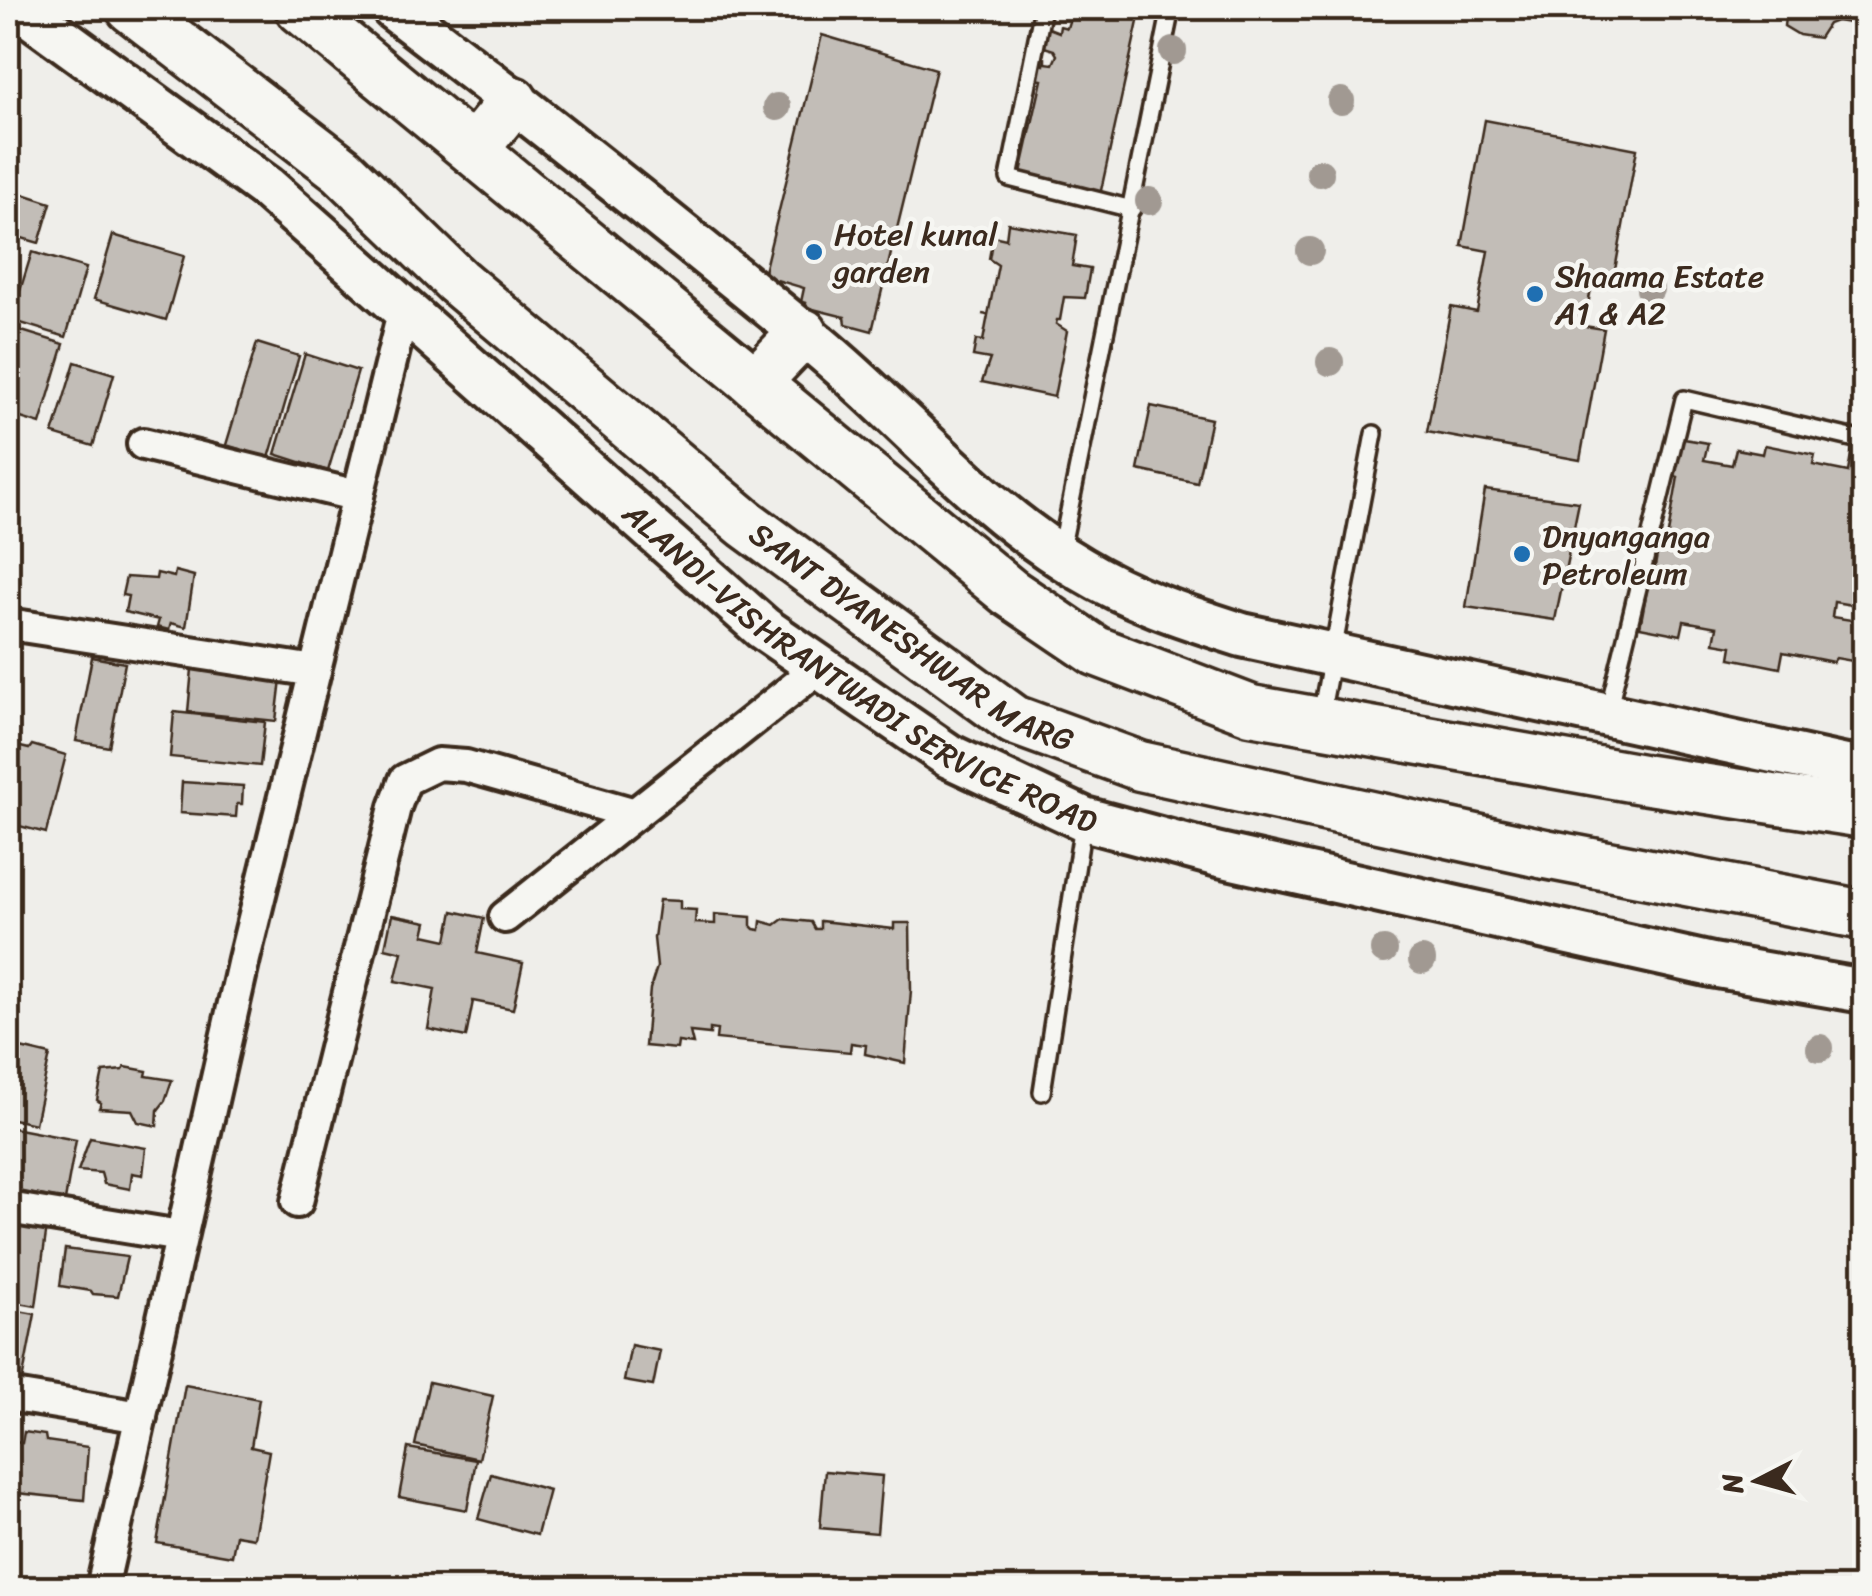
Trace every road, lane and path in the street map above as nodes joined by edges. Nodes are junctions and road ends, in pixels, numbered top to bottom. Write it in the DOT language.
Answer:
graph roads {
  1 [pos="20,8"];
  2 [pos="131,8"];
  3 [pos="300,8"];
  4 [pos="393,8"];
  5 [pos="1043,8"];
  6 [pos="1171,8"];
  7 [pos="513,101"];
  8 [pos="473,150"];
  9 [pos="1132,209"];
  10 [pos="404,308"];
  11 [pos="803,333"];
  12 [pos="756,383"];
  13 [pos="1374,434"];
  14 [pos="1864,441"];
  15 [pos="142,444"];
  16 [pos="358,496"];
  17 [pos="1060,555"];
  18 [pos="15,625"];
  19 [pos="1333,656"];
  20 [pos="820,668"];
  21 [pos="315,671"];
  22 [pos="1606,715"];
  23 [pos="1319,721"];
  24 [pos="1864,772"];
  25 [pos="1864,813"];
  26 [pos="635,814"];
  27 [pos="1084,819"];
  28 [pos="1864,915"];
  29 [pos="505,917"];
  30 [pos="1864,991"];
  31 [pos="1042,1092"];
  32 [pos="297,1202"];
  33 [pos="8,1208"];
  34 [pos="180,1236"];
  35 [pos="8,1395"];
  36 [pos="141,1417"];
  37 [pos="102,1588"];
  1 -- 10 [label="street, ALANDI-VISHRANTWADI SERVICE ROAD"];
  2 -- 28 [label="main road, SANT DYANESHWAR MARG"];
  3 -- 8 [label="main road"];
  4 -- 7 [label="street"];
  5 -- 9 [label="lane"];
  6 -- 9 [label="lane"];
  7 -- 8 [label="main road"];
  7 -- 11 [label="street"];
  8 -- 12 [label="main road"];
  9 -- 17 [label="lane"];
  10 -- 16 [label="street"];
  10 -- 20 [label="street, ALANDI-VISHRANTWADI SERVICE ROAD"];
  11 -- 12 [label="main road"];
  11 -- 17 [label="street"];
  12 -- 23 [label="main road"];
  13 -- 19 [label="lane"];
  14 -- 22 [label="lane"];
  15 -- 16 [label="street"];
  16 -- 21 [label="street"];
  17 -- 19 [label="street"];
  18 -- 21 [label="street"];
  19 -- 22 [label="street"];
  19 -- 23 [label="lane"];
  20 -- 26 [label="street"];
  20 -- 27 [label="street, ALANDI-VISHRANTWADI SERVICE ROAD"];
  21 -- 34 [label="street"];
  22 -- 24 [label="street"];
  23 -- 25 [label="main road"];
  26 -- 29 [label="street"];
  26 -- 32 [label="street"];
  27 -- 30 [label="street, ALANDI-VISHRANTWADI SERVICE ROAD"];
  27 -- 31 [label="lane"];
  33 -- 34 [label="street"];
  34 -- 36 [label="street"];
  35 -- 36 [label="street"];
  36 -- 37 [label="street"];
}
